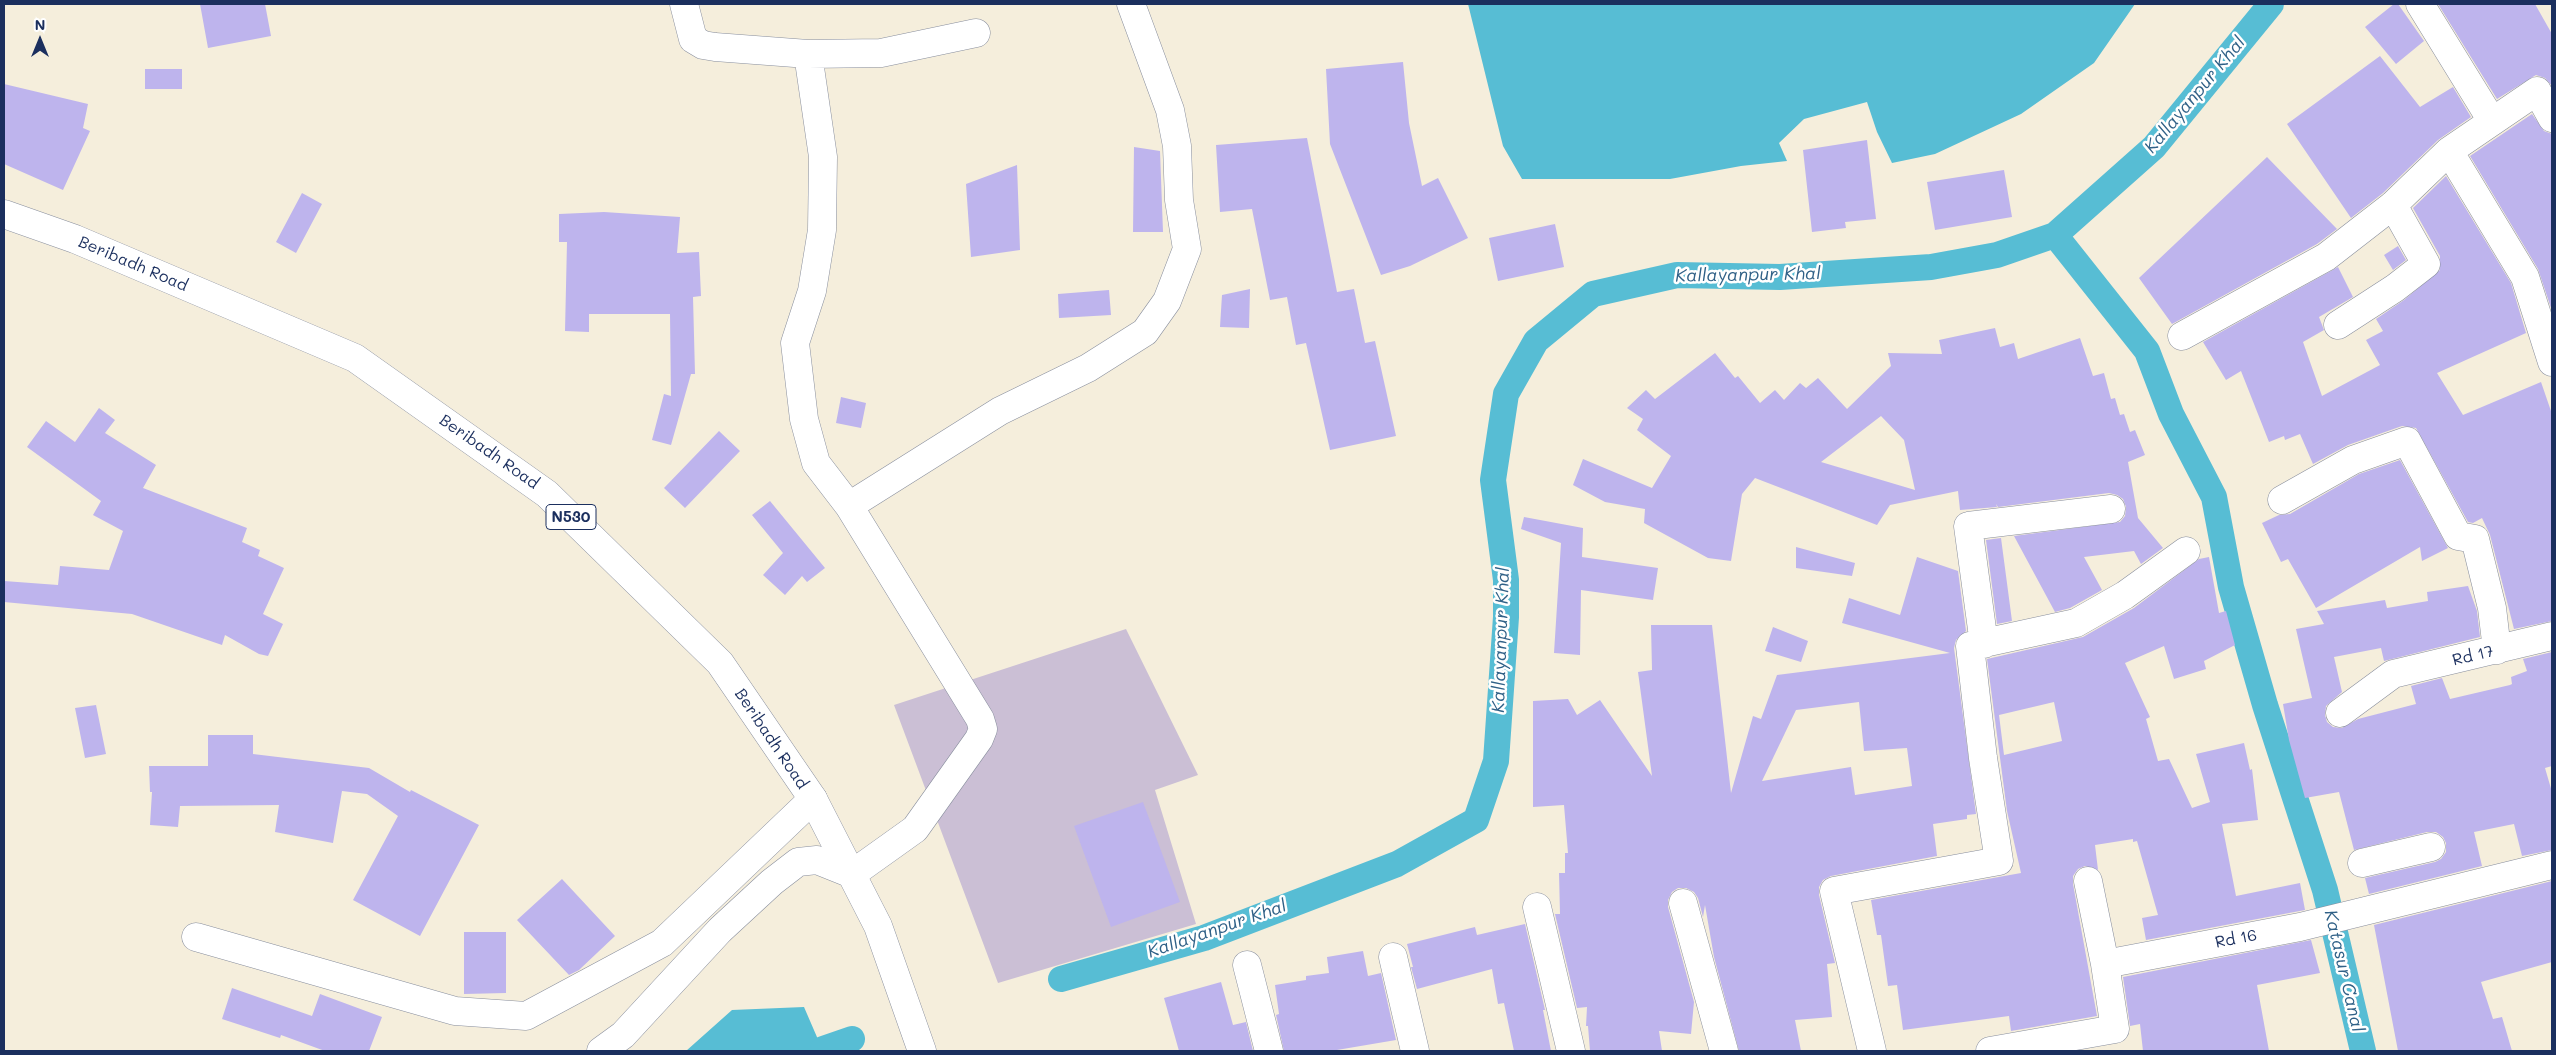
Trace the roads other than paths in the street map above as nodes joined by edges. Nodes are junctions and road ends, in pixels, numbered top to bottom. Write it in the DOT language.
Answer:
graph roads {
  1 [pos="684,4"];
  2 [pos="1131,4"];
  3 [pos="2420,4"];
  4 [pos="976,34"];
  5 [pos="808,54"];
  6 [pos="2552,118"];
  7 [pos="2492,122"];
  8 [pos="2449,151"];
  9 [pos="2393,205"];
  10 [pos="4,214"];
  11 [pos="2338,325"];
  12 [pos="2182,336"];
  13 [pos="2552,362"];
  14 [pos="2282,500"];
  15 [pos="849,506"];
  16 [pos="2111,509"];
  17 [pos="2186,552"];
  18 [pos="2552,636"];
  19 [pos="1984,644"];
  20 [pos="2497,650"];
  21 [pos="2340,713"];
  22 [pos="813,799"];
  23 [pos="2431,848"];
  24 [pos="2362,863"];
  25 [pos="2552,865"];
  26 [pos="852,874"];
  27 [pos="2088,881"];
  28 [pos="1683,903"];
  29 [pos="1537,907"];
  30 [pos="196,937"];
  31 [pos="1393,957"];
  32 [pos="2105,964"];
  33 [pos="1247,965"];
  34 [pos="601,1051"];
  35 [pos="922,1051"];
  36 [pos="1270,1051"];
  37 [pos="1415,1051"];
  38 [pos="1571,1051"];
  39 [pos="1724,1051"];
  40 [pos="1872,1051"];
  41 [pos="1990,1051"];
  1 -- 5 [label="main road"];
  2 -- 15 [label="main road"];
  3 -- 7 [label="main road"];
  4 -- 5 [label="main road"];
  5 -- 15 [label="main road"];
  6 -- 7 [label="main road"];
  7 -- 8 [label="main road"];
  8 -- 9 [label="main road"];
  8 -- 13 [label="main road"];
  9 -- 11 [label="main road"];
  9 -- 12 [label="main road"];
  10 -- 22 [label="main road, Beribadh Road / N530"];
  14 -- 20 [label="main road"];
  15 -- 26 [label="main road"];
  16 -- 19 [label="main road"];
  17 -- 19 [label="main road"];
  18 -- 20 [label="main road, Rd 17"];
  19 -- 40 [label="main road"];
  20 -- 21 [label="main road, Rd 17"];
  22 -- 26 [label="main road, Beribadh Road / N530"];
  22 -- 30 [label="main road"];
  23 -- 24 [label="main road"];
  25 -- 32 [label="main road, Rd 16"];
  26 -- 34 [label="main road"];
  26 -- 35 [label="main road, Beribadh Road / N530"];
  27 -- 32 [label="main road"];
  28 -- 39 [label="main road"];
  29 -- 38 [label="main road"];
  31 -- 37 [label="main road"];
  32 -- 41 [label="main road"];
  33 -- 36 [label="main road"];
}
